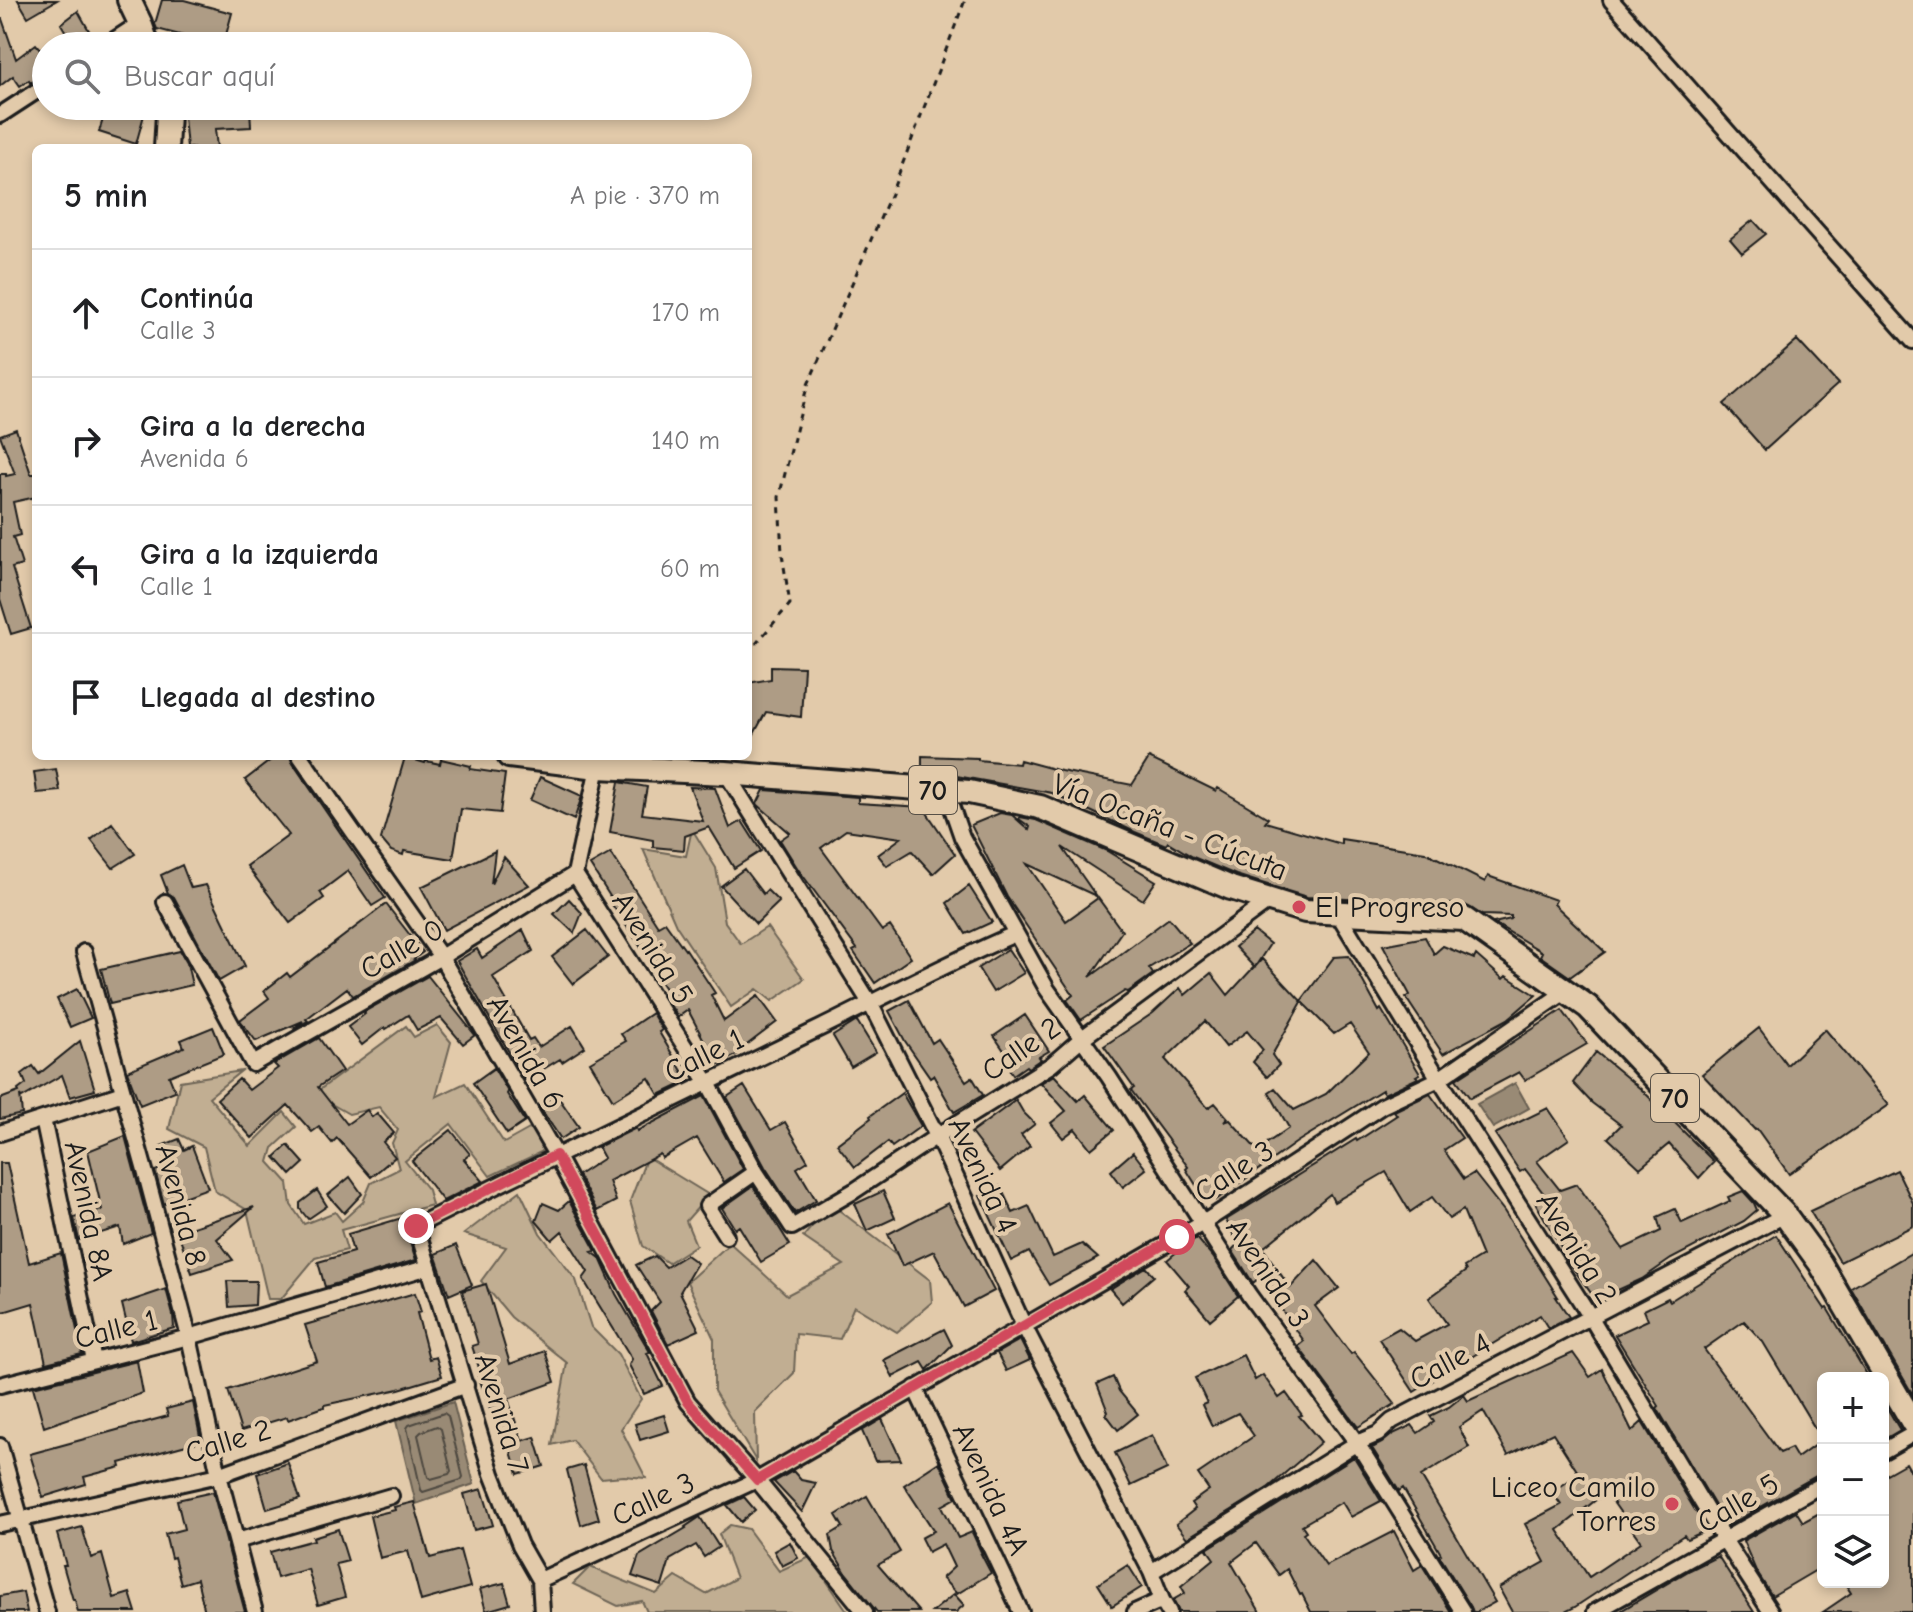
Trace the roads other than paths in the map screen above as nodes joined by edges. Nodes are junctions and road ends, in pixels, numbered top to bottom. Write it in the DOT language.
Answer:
graph roads {
  1 [pos="129,0"];
  2 [pos="1611,0"];
  3 [pos="140,23"];
  4 [pos="126,32"];
  5 [pos="143,32"];
  6 [pos="32,94"];
  7 [pos="0,115"];
  8 [pos="168,120"];
  9 [pos="166,144"];
  10 [pos="1913,341"];
  11 [pos="304,760"];
  12 [pos="541,760"];
  13 [pos="598,767"];
  14 [pos="726,773"];
  15 [pos="946,791"];
  16 [pos="575,874"];
  17 [pos="1270,900"];
  18 [pos="165,902"];
  19 [pos="1337,912"];
  20 [pos="1015,934"];
  21 [pos="84,952"];
  22 [pos="441,957"];
  23 [pos="1565,992"];
  24 [pos="870,1003"];
  25 [pos="1081,1039"];
  26 [pos="1439,1079"];
  27 [pos="708,1083"];
  28 [pos="123,1093"];
  29 [pos="43,1119"];
  30 [pos="0,1133"];
  31 [pos="937,1136"];
  32 [pos="556,1155"];
  33 [pos="756,1172"];
  34 [pos="1785,1215"];
  35 [pos="1203,1223"];
  36 [pos="416,1226"];
  37 [pos="792,1227"];
  38 [pos="726,1236"];
  39 [pos="429,1267"];
  40 [pos="1590,1316"];
  41 [pos="1024,1326"];
  42 [pos="189,1337"];
  43 [pos="94,1361"];
  44 [pos="0,1385"];
  45 [pos="466,1385"];
  46 [pos="915,1388"];
  47 [pos="1913,1423"];
  48 [pos="1913,1434"];
  49 [pos="1357,1443"];
  50 [pos="0,1446"];
  51 [pos="1889,1448"];
  52 [pos="219,1475"];
  53 [pos="757,1480"];
  54 [pos="1817,1487"];
  55 [pos="391,1496"];
  56 [pos="21,1518"];
  57 [pos="0,1524"];
  58 [pos="237,1541"];
  59 [pos="1725,1541"];
  60 [pos="1151,1572"];
  61 [pos="540,1580"];
  62 [pos="1165,1606"];
  63 [pos="47,1612"];
  64 [pos="255,1612"];
  65 [pos="542,1612"];
  66 [pos="865,1612"];
  67 [pos="1021,1612"];
  68 [pos="1135,1612"];
  69 [pos="1463,1612"];
  70 [pos="1595,1612"];
  71 [pos="1771,1612"];
  1 -- 3 [label="main road"];
  2 -- 10 [label="street"];
  3 -- 4 [label="street"];
  3 -- 5 [label="main road"];
  6 -- 7 [label="street"];
  8 -- 9 [label="main road"];
  11 -- 22 [label="street, Avenida 6"];
  12 -- 13 [label="main road, Vía Ocaña - Cúcuta / 70"];
  13 -- 14 [label="main road, Vía Ocaña - Cúcuta / 70"];
  13 -- 16 [label="street, Avenida 5"];
  14 -- 15 [label="main road, Vía Ocaña - Cúcuta / 70"];
  14 -- 24 [label="street, Avenida 4"];
  15 -- 17 [label="main road, Vía Ocaña - Cúcuta / 70"];
  15 -- 20 [label="street, Avenida 3"];
  16 -- 22 [label="street, Calle 0"];
  16 -- 27 [label="street, Avenida 5"];
  17 -- 19 [label="main road, Vía Ocaña - Cúcuta / 70"];
  17 -- 25 [label="street, Calle 2"];
  18 -- 22 [label="street, Calle 0"];
  19 -- 23 [label="main road, Vía Ocaña - Cúcuta / 70"];
  19 -- 26 [label="street, Avenida 2"];
  20 -- 24 [label="street, Calle 1"];
  20 -- 25 [label="street, Avenida 3"];
  21 -- 28 [label="street, Avenida 8"];
  22 -- 32 [label="street, Avenida 6"];
  23 -- 26 [label="street, Calle 3"];
  23 -- 34 [label="main road, Vía Ocaña - Cúcuta / 70"];
  24 -- 27 [label="street, Calle 1"];
  24 -- 31 [label="street, Avenida 4"];
  25 -- 31 [label="street, Calle 2"];
  25 -- 35 [label="street, Avenida 3"];
  26 -- 35 [label="street, Calle 3"];
  26 -- 40 [label="street, Avenida 2"];
  27 -- 32 [label="street, Calle 1"];
  27 -- 33 [label="street, Avenida 5"];
  28 -- 29 [label="street"];
  28 -- 42 [label="street, Avenida 8"];
  29 -- 30 [label="street"];
  29 -- 43 [label="street, Avenida 8A"];
  31 -- 37 [label="street, Calle 2"];
  31 -- 41 [label="street, Avenida 4"];
  32 -- 36 [label="street, Calle 1"];
  32 -- 53 [label="street, Avenida 6"];
  33 -- 37 [label="street, Avenida 5"];
  33 -- 38 [label="street"];
  34 -- 40 [label="street, Calle 4"];
  34 -- 47 [label="main road, Vía Ocaña - Cúcuta / 70"];
  35 -- 41 [label="street, Calle 3"];
  35 -- 49 [label="street, Avenida 3"];
  36 -- 39 [label="street, Avenida 7"];
  39 -- 42 [label="street, Calle 1"];
  39 -- 45 [label="street, Avenida 7"];
  40 -- 49 [label="street, Calle 4"];
  40 -- 59 [label="street, Avenida 2"];
  41 -- 46 [label="street, Calle 3"];
  41 -- 60 [label="street, Avenida 4"];
  42 -- 43 [label="street, Calle 1"];
  42 -- 52 [label="street, Avenida 8"];
  43 -- 44 [label="street, Calle 1"];
  45 -- 52 [label="street, Calle 2"];
  45 -- 61 [label="street, Avenida 7"];
  46 -- 53 [label="street, Calle 3"];
  46 -- 67 [label="street, Avenida 4A"];
  48 -- 51 [label="street"];
  49 -- 60 [label="street, Calle 4"];
  49 -- 69 [label="street, Avenida 3"];
  50 -- 56 [label="street"];
  52 -- 56 [label="street, Calle 2"];
  52 -- 58 [label="street, Avenida 8"];
  53 -- 61 [label="street, Calle 3"];
  53 -- 66 [label="street, Avenida 6"];
  54 -- 59 [label="street, Calle 5"];
  55 -- 58 [label="street"];
  56 -- 57 [label="street, Calle 2"];
  56 -- 63 [label="street"];
  58 -- 64 [label="street, Avenida 8"];
  59 -- 70 [label="street, Calle 5"];
  59 -- 71 [label="street, Avenida 2"];
  60 -- 62 [label="street, Avenida 4"];
  61 -- 65 [label="street, Avenida 7"];
  62 -- 68 [label="street"];
}
